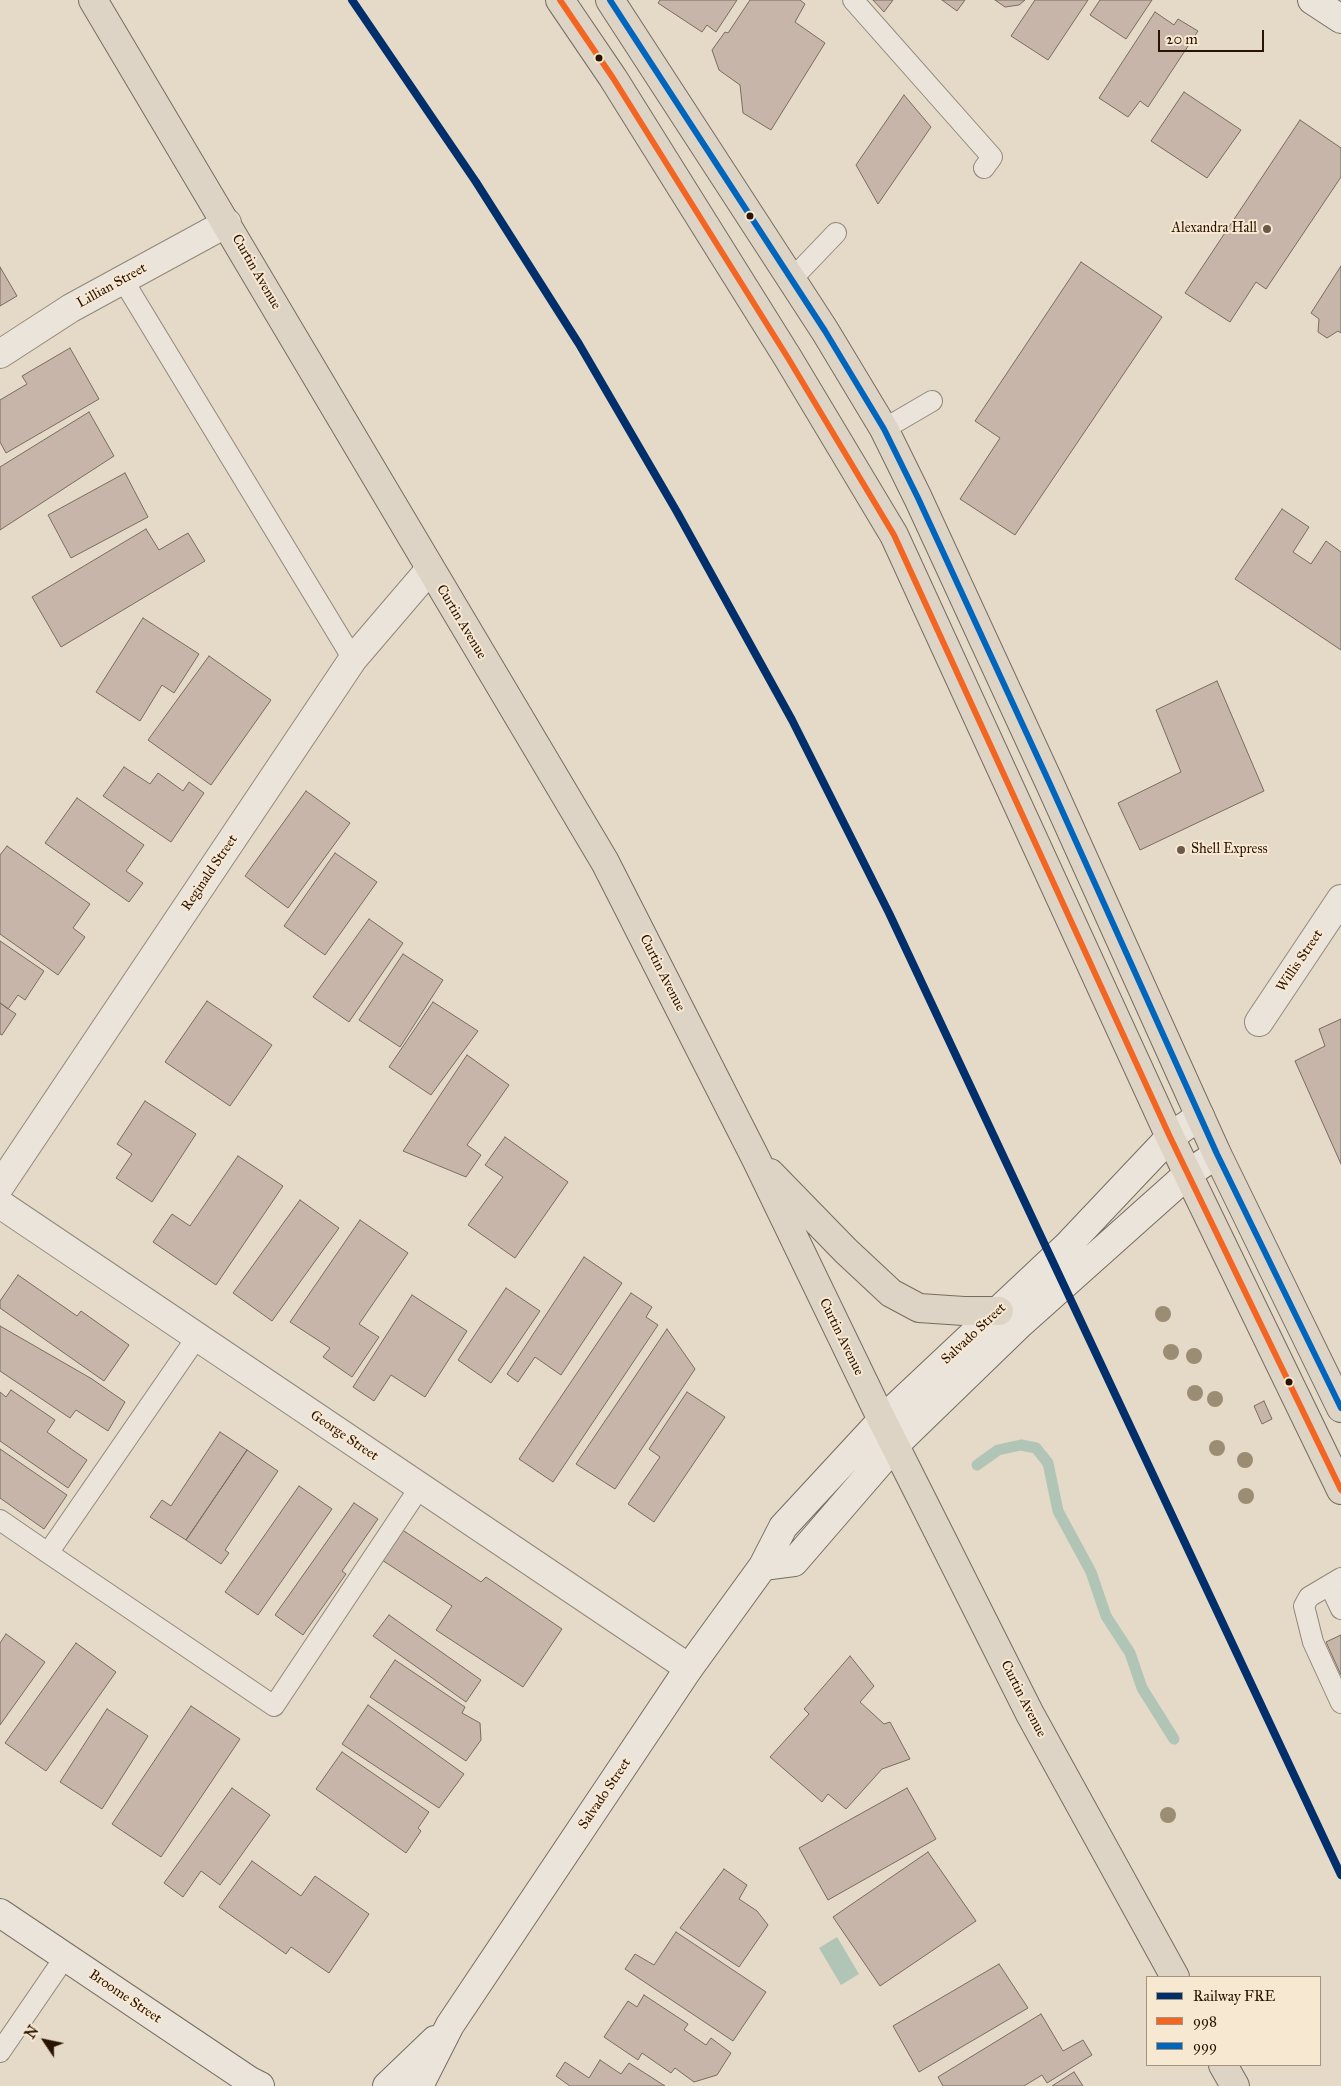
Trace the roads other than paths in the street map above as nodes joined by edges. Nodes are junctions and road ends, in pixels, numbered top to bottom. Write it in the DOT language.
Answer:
graph roads {
  1 [pos="93,0"];
  2 [pos="560,0"];
  3 [pos="610,0"];
  4 [pos="853,0"];
  5 [pos="1312,0"];
  6 [pos="1341,19"];
  7 [pos="984,168"];
  8 [pos="227,223"];
  9 [pos="836,233"];
  10 [pos="122,280"];
  11 [pos="791,280"];
  12 [pos="0,354"];
  13 [pos="932,401"];
  14 [pos="884,429"];
  15 [pos="430,569"];
  16 [pos="354,659"];
  17 [pos="1341,899"];
  18 [pos="1259,1022"];
  19 [pos="1200,1116"];
  20 [pos="1170,1137"];
  21 [pos="1217,1154"];
  22 [pos="756,1159"];
  23 [pos="1189,1173"];
  24 [pos="0,1186"];
  25 [pos="0,1204"];
  26 [pos="999,1311"];
  27 [pos="197,1337"];
  28 [pos="1341,1408"];
  29 [pos="882,1420"];
  30 [pos="895,1445"];
  31 [pos="420,1487"];
  32 [pos="1341,1490"];
  33 [pos="0,1520"];
  34 [pos="48,1553"];
  35 [pos="763,1566"];
  36 [pos="1335,1582"];
  37 [pos="1341,1609"];
  38 [pos="688,1668"];
  39 [pos="1341,1703"];
  40 [pos="0,1914"];
  41 [pos="65,1957"];
  42 [pos="1173,1976"];
  43 [pos="450,2025"];
  44 [pos="0,2052"];
  45 [pos="1224,2066"];
  46 [pos="255,2084"];
  47 [pos="387,2086"];
  48 [pos="419,2086"];
  49 [pos="1235,2086"];
  1 -- 8 [label="main road, Curtin Avenue"];
  2 -- 20 [label="main road"];
  3 -- 11 [label="main road"];
  4 -- 7 [label="lane"];
  5 -- 6 [label="street"];
  8 -- 10 [label="street, Lillian Street"];
  8 -- 15 [label="main road, Curtin Avenue"];
  9 -- 11 [label="lane"];
  10 -- 12 [label="street, Lillian Street"];
  10 -- 16 [label="lane"];
  11 -- 14 [label="main road"];
  13 -- 14 [label="lane"];
  14 -- 19 [label="main road"];
  15 -- 16 [label="street, Reginald Street"];
  15 -- 22 [label="main road, Curtin Avenue"];
  16 -- 24 [label="street, Reginald Street"];
  17 -- 18 [label="street, Willis Street"];
  19 -- 20 [label="street, Salvado Street"];
  19 -- 21 [label="main road"];
  20 -- 23 [label="main road"];
  20 -- 26 [label="street, Salvado Street"];
  21 -- 23 [label="street, Salvado Street"];
  21 -- 28 [label="main road"];
  22 -- 26 [label="main road"];
  22 -- 29 [label="main road, Curtin Avenue"];
  23 -- 30 [label="street, Salvado Street"];
  23 -- 32 [label="main road"];
  25 -- 27 [label="street, George Street"];
  26 -- 29 [label="street, Salvado Street"];
  27 -- 31 [label="street, George Street"];
  27 -- 34 [label="lane"];
  29 -- 30 [label="main road, Curtin Avenue"];
  29 -- 35 [label="street, Salvado Street"];
  30 -- 35 [label="street, Salvado Street"];
  30 -- 42 [label="main road, Curtin Avenue"];
  31 -- 34 [label="lane"];
  31 -- 38 [label="street, George Street"];
  33 -- 34 [label="lane"];
  35 -- 38 [label="street, Salvado Street"];
  36 -- 37 [label="lane"];
  36 -- 39 [label="lane"];
  38 -- 43 [label="street, Salvado Street"];
  40 -- 41 [label="street, Broome Street"];
  41 -- 44 [label="lane"];
  41 -- 46 [label="street, Broome Street"];
  43 -- 47 [label="street, Salvado Street"];
  43 -- 48 [label="street, Salvado Street"];
  45 -- 49 [label="main road"];
}
